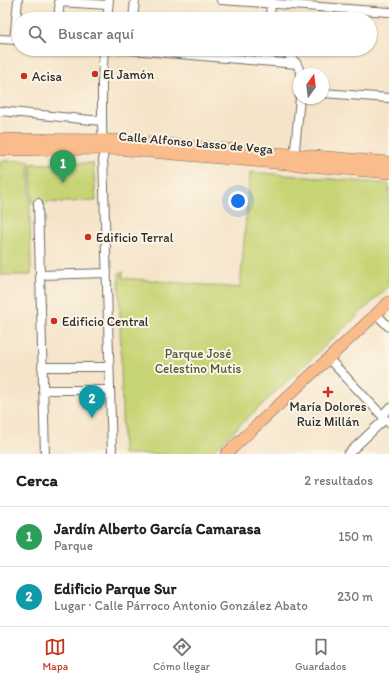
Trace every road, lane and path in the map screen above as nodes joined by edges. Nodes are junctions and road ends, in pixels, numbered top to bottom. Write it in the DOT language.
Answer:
graph roads {
  1 [pos="18,0"];
  2 [pos="135,0"];
  3 [pos="221,0"];
  4 [pos="60,1"];
  5 [pos="271,2"];
  6 [pos="108,3"];
  7 [pos="18,12"];
  8 [pos="59,12"];
  9 [pos="134,12"];
  10 [pos="270,12"];
  11 [pos="389,12"];
  12 [pos="0,39"];
  13 [pos="12,40"];
  14 [pos="104,56"];
  15 [pos="198,56"];
  16 [pos="266,56"];
  17 [pos="290,56"];
  18 [pos="266,62"];
  19 [pos="297,64"];
  20 [pos="299,68"];
  21 [pos="329,93"];
  22 [pos="389,98"];
  23 [pos="299,104"];
  24 [pos="0,112"];
  25 [pos="102,121"];
  26 [pos="0,139"];
  27 [pos="103,144"];
  28 [pos="0,150"];
  29 [pos="294,160"];
  30 [pos="389,162"];
  31 [pos="389,173"];
  32 [pos="38,203"];
  33 [pos="107,273"];
  34 [pos="40,276"];
  35 [pos="389,302"];
  36 [pos="376,314"];
  37 [pos="388,325"];
  38 [pos="328,358"];
  39 [pos="42,367"];
  40 [pos="109,367"];
  41 [pos="43,390"];
  42 [pos="110,390"];
  43 [pos="389,408"];
  44 [pos="385,419"];
  45 [pos="44,454"];
  46 [pos="112,454"];
  47 [pos="226,454"];
  48 [pos="348,454"];
  1 -- 7 [label="street"];
  2 -- 9 [label="street"];
  3 -- 5 [label="street"];
  4 -- 6 [label="street"];
  4 -- 8 [label="street"];
  5 -- 10 [label="street"];
  5 -- 11 [label="street"];
  12 -- 13 [label="street"];
  14 -- 25 [label="street"];
  15 -- 18 [label="street"];
  16 -- 18 [label="street"];
  17 -- 19 [label="street"];
  18 -- 19 [label="street"];
  19 -- 20 [label="street"];
  21 -- 22 [label="street"];
  23 -- 29 [label="street"];
  24 -- 25 [label="street"];
  25 -- 27 [label="street"];
  26 -- 27 [label="main road, Calle Alfonso Lasso de Vega"];
  27 -- 28 [label="main road, Calle Alfonso Lasso de Vega"];
  27 -- 29 [label="main road, Calle Alfonso Lasso de Vega"];
  27 -- 33 [label="street"];
  29 -- 30 [label="main road, Calle Alfonso Lasso de Vega"];
  29 -- 31 [label="main road, Calle Alfonso Lasso de Vega"];
  32 -- 34 [label="street"];
  33 -- 34 [label="street"];
  33 -- 40 [label="street"];
  34 -- 39 [label="street"];
  35 -- 36 [label="main road"];
  36 -- 37 [label="street"];
  36 -- 38 [label="main road"];
  38 -- 44 [label="street"];
  38 -- 47 [label="main road"];
  39 -- 40 [label="street"];
  39 -- 41 [label="street"];
  40 -- 42 [label="street"];
  41 -- 42 [label="street"];
  41 -- 45 [label="street"];
  42 -- 46 [label="street"];
  43 -- 44 [label="street"];
  44 -- 48 [label="street"];
}
